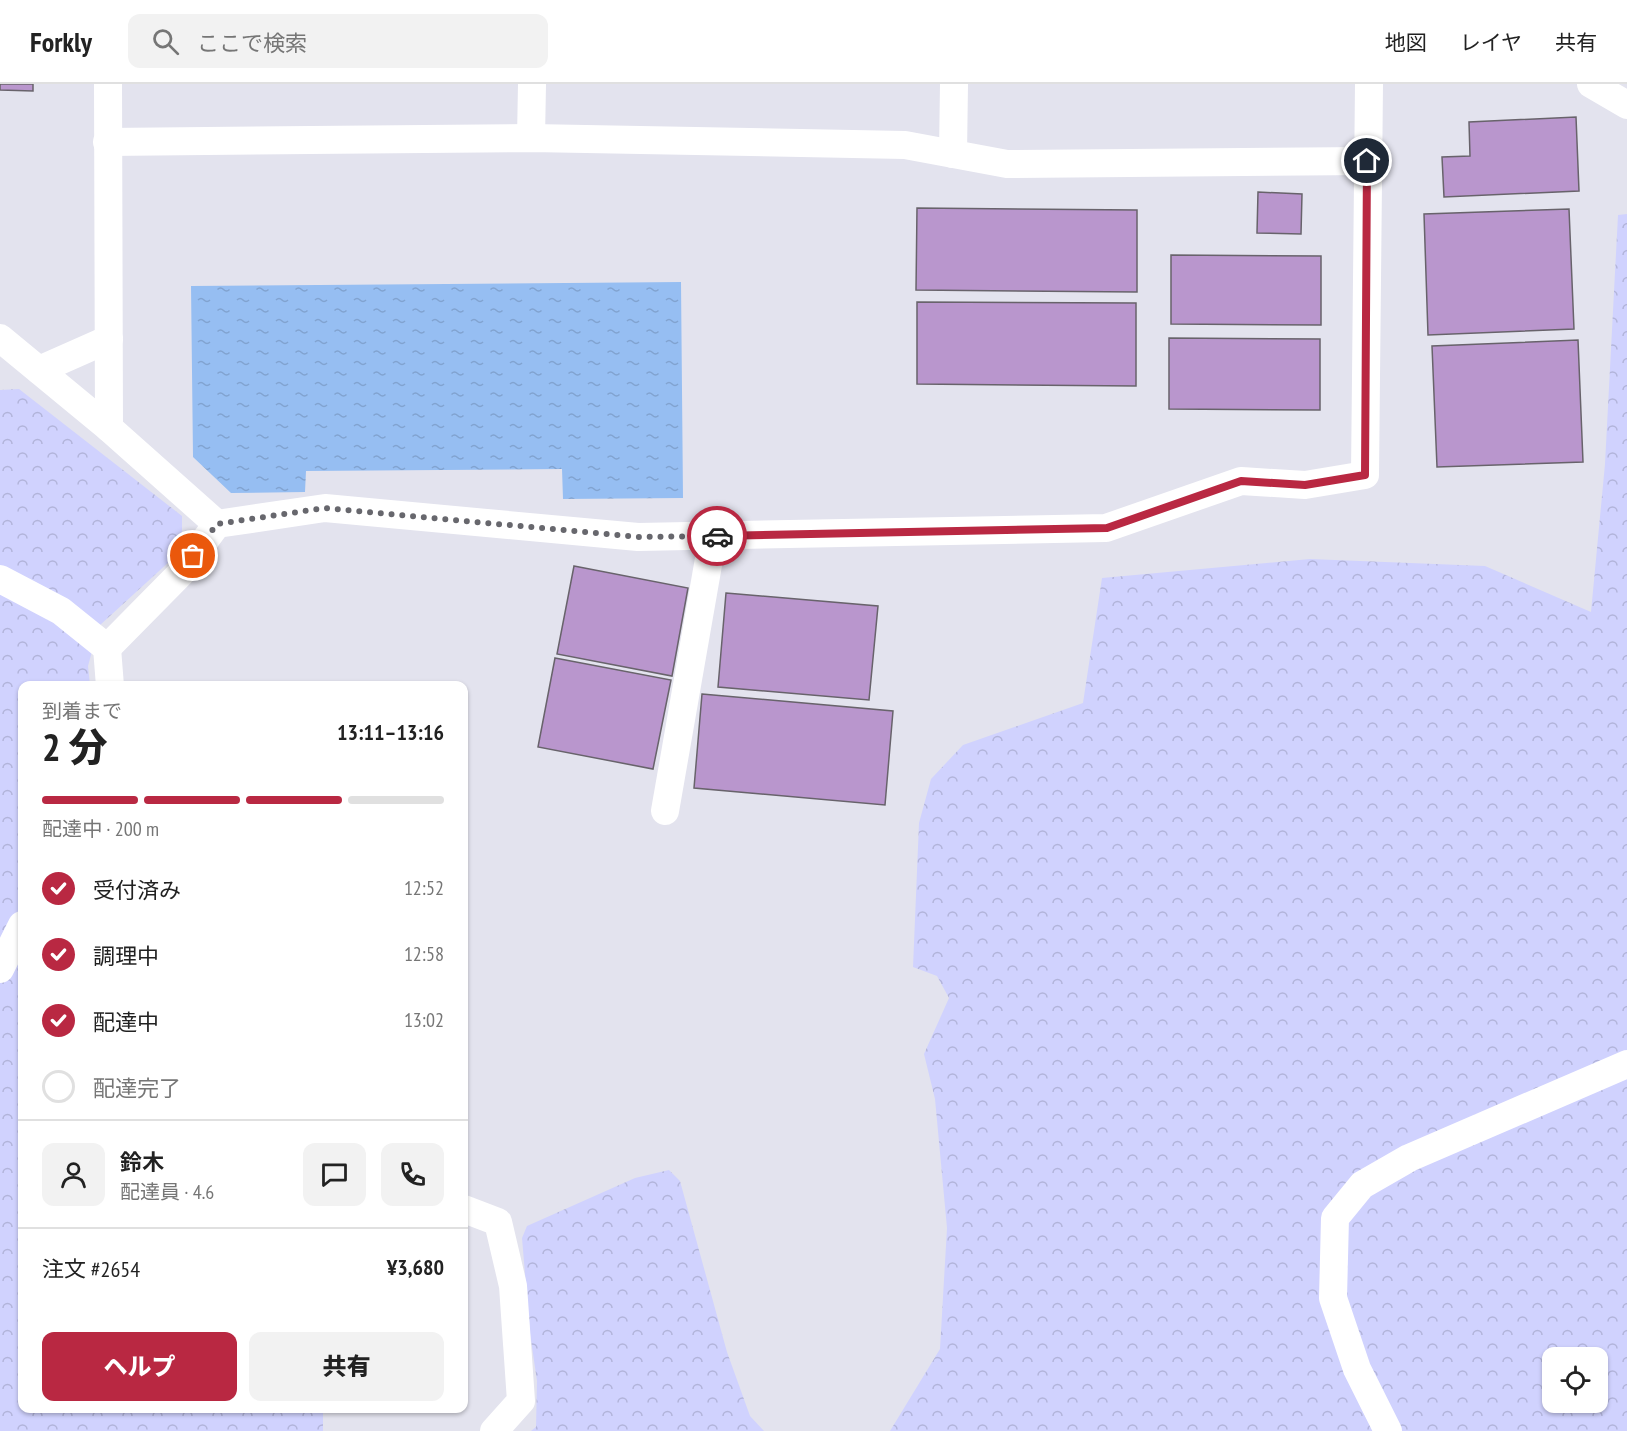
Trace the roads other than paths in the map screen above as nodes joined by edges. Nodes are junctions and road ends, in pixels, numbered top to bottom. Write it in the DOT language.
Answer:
graph roads {
  1 [pos="108,84"];
  2 [pos="532,84"];
  3 [pos="954,84"];
  4 [pos="1369,84"];
  5 [pos="1591,84"];
  6 [pos="1627,105"];
  7 [pos="531,138"];
  8 [pos="107,142"];
  9 [pos="953,154"];
  10 [pos="1367,161"];
  11 [pos="0,338"];
  12 [pos="109,339"];
  13 [pos="39,370"];
  14 [pos="110,428"];
  15 [pos="217,524"];
  16 [pos="713,536"];
  17 [pos="0,579"];
  18 [pos="107,648"];
  19 [pos="110,681"];
  20 [pos="665,811"];
  21 [pos="18,933"];
  22 [pos="0,969"];
  23 [pos="1627,1064"];
  24 [pos="468,1211"];
  25 [pos="494,1431"];
  26 [pos="1388,1431"];
  1 -- 8 [label="street"];
  2 -- 7 [label="street"];
  3 -- 9 [label="street"];
  4 -- 10 [label="street"];
  5 -- 6 [label="street"];
  7 -- 8 [label="street"];
  7 -- 9 [label="street"];
  8 -- 12 [label="street"];
  9 -- 10 [label="street"];
  10 -- 16 [label="street"];
  11 -- 13 [label="street"];
  12 -- 13 [label="street"];
  12 -- 14 [label="street"];
  13 -- 14 [label="street"];
  14 -- 15 [label="street"];
  15 -- 16 [label="street"];
  15 -- 18 [label="street"];
  16 -- 20 [label="street"];
  17 -- 18 [label="street"];
  18 -- 19 [label="street"];
  21 -- 22 [label="street"];
  23 -- 26 [label="street"];
  24 -- 25 [label="street"];
}
